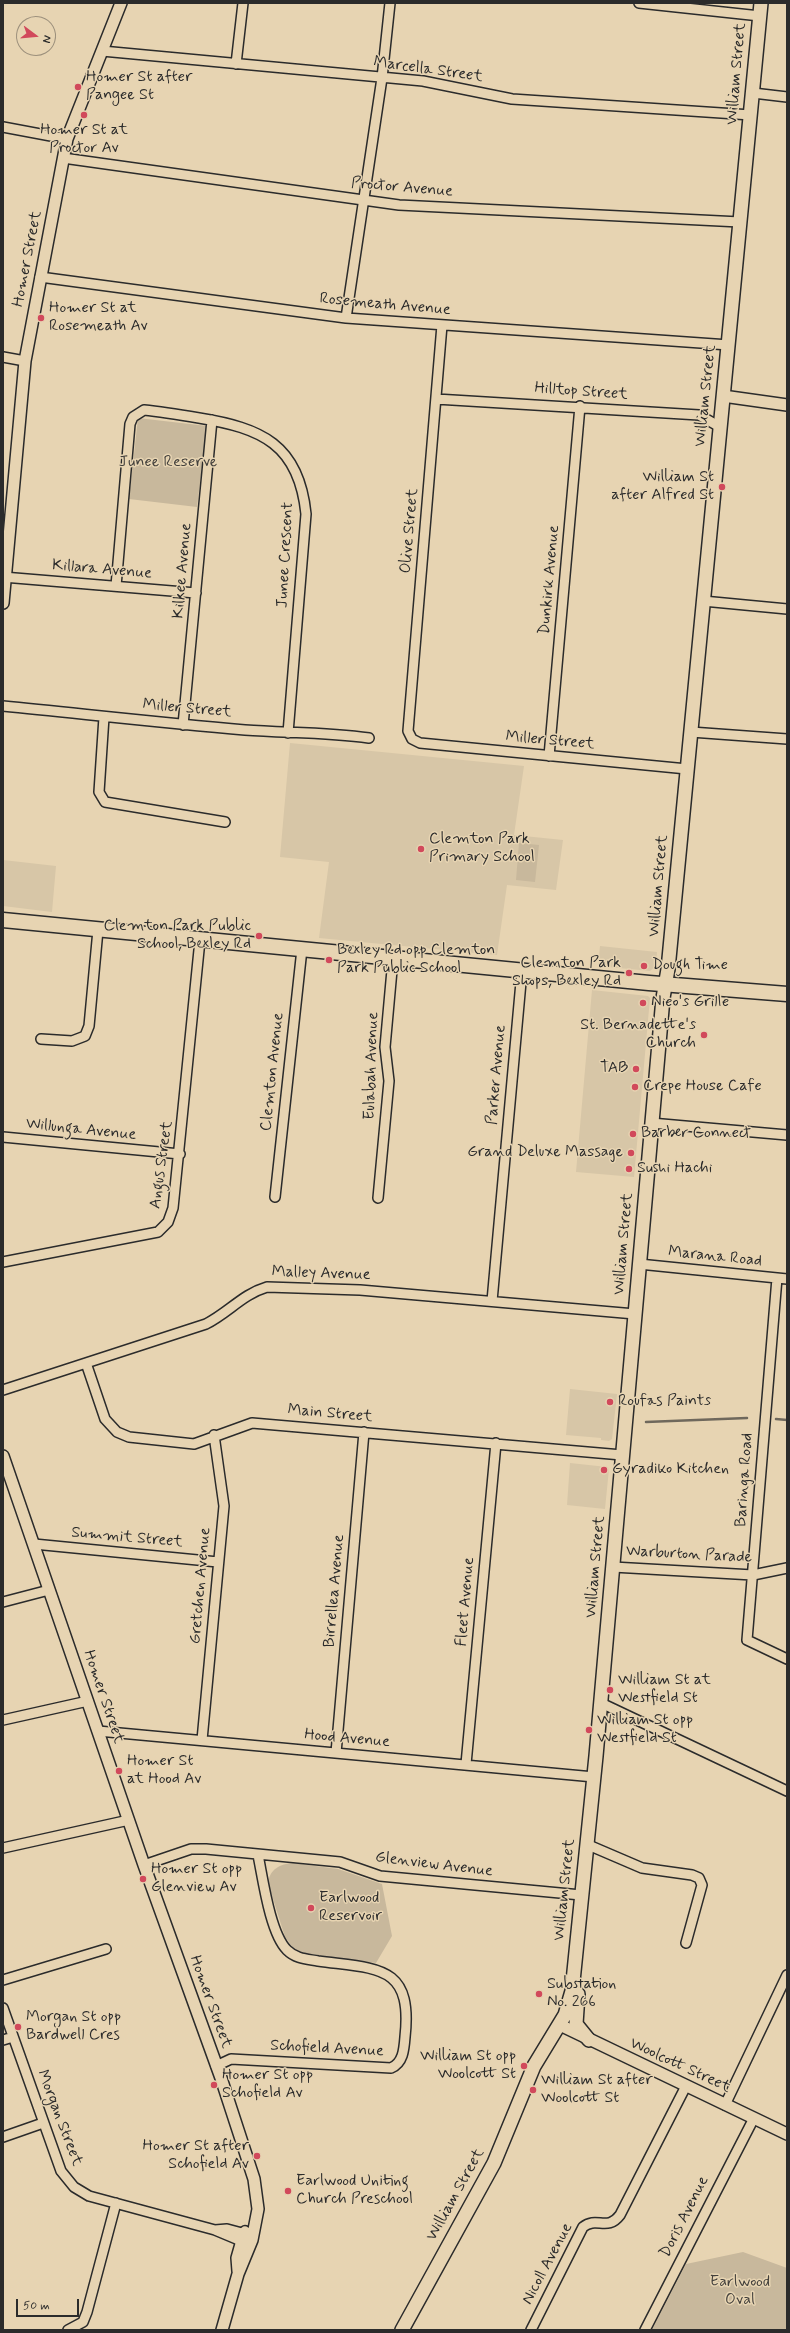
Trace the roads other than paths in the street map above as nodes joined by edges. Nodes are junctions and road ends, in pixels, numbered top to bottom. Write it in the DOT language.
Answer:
graph roads {
  1 [pos="122,3"];
  2 [pos="243,3"];
  3 [pos="390,3"];
  4 [pos="639,3"];
  5 [pos="761,10"];
  6 [pos="102,50"];
  7 [pos="236,64"];
  8 [pos="382,78"];
  9 [pos="752,93"];
  10 [pos="787,97"];
  11 [pos="751,115"];
  12 [pos="3,127"];
  13 [pos="67,139"];
  14 [pos="63,158"];
  15 [pos="364,201"];
  16 [pos="740,222"];
  17 [pos="40,276"];
  18 [pos="346,318"];
  19 [pos="442,325"];
  20 [pos="728,345"];
  21 [pos="3,357"];
  22 [pos="25,361"];
  23 [pos="723,396"];
  24 [pos="436,399"];
  25 [pos="787,405"];
  26 [pos="580,406"];
  27 [pos="212,420"];
  28 [pos="720,427"];
  29 [pos="4,577"];
  30 [pos="116,586"];
  31 [pos="196,593"];
  32 [pos="703,601"];
  33 [pos="3,603"];
  34 [pos="787,610"];
  35 [pos="3,706"];
  36 [pos="104,717"];
  37 [pos="183,724"];
  38 [pos="691,732"];
  39 [pos="288,733"];
  40 [pos="369,738"];
  41 [pos="412,739"];
  42 [pos="787,739"];
  43 [pos="549,756"];
  44 [pos="687,769"];
  45 [pos="225,822"];
  46 [pos="3,920"];
  47 [pos="98,930"];
  48 [pos="200,940"];
  49 [pos="302,949"];
  50 [pos="393,959"];
  51 [pos="522,971"];
  52 [pos="665,984"];
  53 [pos="787,994"];
  54 [pos="41,1039"];
  55 [pos="651,1123"];
  56 [pos="787,1135"];
  57 [pos="3,1137"];
  58 [pos="180,1154"];
  59 [pos="275,1197"];
  60 [pos="378,1198"];
  61 [pos="3,1262"];
  62 [pos="639,1264"];
  63 [pos="777,1278"];
  64 [pos="787,1279"];
  65 [pos="492,1301"];
  66 [pos="634,1314"];
  67 [pos="86,1363"];
  68 [pos="3,1390"];
  69 [pos="364,1432"];
  70 [pos="214,1435"];
  71 [pos="496,1443"];
  72 [pos="622,1455"];
  73 [pos="3,1456"];
  74 [pos="34,1544"];
  75 [pos="218,1562"];
  76 [pos="613,1567"];
  77 [pos="787,1568"];
  78 [pos="753,1575"];
  79 [pos="50,1590"];
  80 [pos="3,1602"];
  81 [pos="787,1659"];
  82 [pos="88,1701"];
  83 [pos="601,1703"];
  84 [pos="3,1720"];
  85 [pos="98,1731"];
  86 [pos="202,1740"];
  87 [pos="336,1753"];
  88 [pos="466,1764"];
  89 [pos="594,1777"];
  90 [pos="787,1791"];
  91 [pos="129,1820"];
  92 [pos="586,1844"];
  93 [pos="3,1848"];
  94 [pos="258,1855"];
  95 [pos="144,1865"];
  96 [pos="581,1895"];
  97 [pos="686,1943"];
  98 [pos="106,1950"];
  99 [pos="575,1959"];
  100 [pos="787,1975"];
  101 [pos="3,1980"];
  102 [pos="3,2008"];
  103 [pos="560,2025"];
  104 [pos="13,2037"];
  105 [pos="3,2040"];
  106 [pos="589,2040"];
  107 [pos="216,2066"];
  108 [pos="686,2086"];
  109 [pos="725,2105"];
  110 [pos="754,2118"];
  111 [pos="43,2123"];
  112 [pos="787,2134"];
  113 [pos="3,2136"];
  114 [pos="116,2203"];
  115 [pos="244,2238"];
  116 [pos="68,2330"];
  117 [pos="222,2330"];
  118 [pos="402,2330"];
  119 [pos="531,2330"];
  120 [pos="645,2330"];
  1 -- 6 [label="street, Homer Street"];
  2 -- 7 [label="street"];
  3 -- 8 [label="street"];
  4 -- 5 [label="street"];
  5 -- 9 [label="main road, William Street"];
  6 -- 7 [label="street, Marcella Street"];
  6 -- 13 [label="street, Homer Street"];
  7 -- 8 [label="street, Marcella Street"];
  8 -- 11 [label="street, Marcella Street"];
  8 -- 15 [label="street"];
  9 -- 10 [label="street"];
  9 -- 11 [label="main road, William Street"];
  11 -- 16 [label="main road, William Street"];
  12 -- 13 [label="street"];
  13 -- 14 [label="street, Homer Street"];
  14 -- 15 [label="street, Proctor Avenue"];
  14 -- 17 [label="street, Homer Street"];
  15 -- 16 [label="street, Proctor Avenue"];
  15 -- 18 [label="street"];
  16 -- 20 [label="main road, William Street"];
  17 -- 18 [label="street, Rosemeath Avenue"];
  17 -- 22 [label="street, Homer Street"];
  18 -- 19 [label="street, Rosemeath Avenue"];
  19 -- 20 [label="street, Rosemeath Avenue"];
  19 -- 24 [label="street, Olive Street"];
  20 -- 23 [label="main road, William Street"];
  21 -- 22 [label="street"];
  22 -- 29 [label="street, Homer Street"];
  23 -- 25 [label="street"];
  23 -- 28 [label="main road, William Street"];
  24 -- 26 [label="street, Hilltop Street"];
  24 -- 41 [label="street, Olive Street"];
  26 -- 28 [label="street, Hilltop Street"];
  26 -- 43 [label="street, Dunkirk Avenue"];
  27 -- 30 [label="street, Junee Crescent"];
  27 -- 31 [label="street, Kilkee Avenue"];
  27 -- 39 [label="street, Junee Crescent"];
  28 -- 32 [label="main road, William Street"];
  29 -- 30 [label="street, Killara Avenue"];
  29 -- 33 [label="street, Homer Street"];
  30 -- 31 [label="street, Killara Avenue"];
  31 -- 37 [label="street, Kilkee Avenue"];
  32 -- 34 [label="street"];
  32 -- 38 [label="main road, William Street"];
  35 -- 36 [label="street, Miller Street"];
  36 -- 37 [label="street, Miller Street"];
  36 -- 45 [label="street"];
  37 -- 39 [label="street, Miller Street"];
  38 -- 42 [label="street"];
  38 -- 44 [label="main road, William Street"];
  39 -- 40 [label="street, Miller Street"];
  41 -- 43 [label="street, Miller Street"];
  43 -- 44 [label="street, Miller Street"];
  44 -- 52 [label="main road, William Street"];
  46 -- 47 [label="main road"];
  47 -- 48 [label="main road"];
  47 -- 54 [label="street"];
  48 -- 49 [label="main road"];
  48 -- 58 [label="street, Angus Street"];
  49 -- 50 [label="main road"];
  49 -- 59 [label="street, Clemton Avenue"];
  50 -- 51 [label="main road"];
  50 -- 60 [label="street, Eulabah Avenue"];
  51 -- 52 [label="main road"];
  51 -- 65 [label="street, Parker Avenue"];
  52 -- 53 [label="main road"];
  52 -- 55 [label="main road, William Street"];
  55 -- 56 [label="street"];
  55 -- 62 [label="main road, William Street"];
  57 -- 58 [label="street, Willunga Avenue"];
  58 -- 61 [label="street, Angus Street"];
  62 -- 63 [label="street, Marana Road"];
  62 -- 66 [label="main road, William Street"];
  63 -- 64 [label="street, Marana Road"];
  63 -- 78 [label="street, Baringa Road"];
  65 -- 66 [label="street, Malley Avenue"];
  65 -- 67 [label="street, Malley Avenue"];
  66 -- 72 [label="main road, William Street"];
  67 -- 68 [label="street, Malley Avenue"];
  67 -- 70 [label="street, Main Street"];
  69 -- 70 [label="street, Main Street"];
  69 -- 71 [label="street, Main Street"];
  69 -- 87 [label="street, Birrellea Avenue"];
  70 -- 75 [label="street, Gretchen Avenue"];
  71 -- 72 [label="street, Main Street"];
  71 -- 88 [label="street, Fleet Avenue"];
  72 -- 76 [label="main road, William Street"];
  73 -- 74 [label="street, Homer Street"];
  74 -- 75 [label="street, Summit Street"];
  74 -- 79 [label="street, Homer Street"];
  75 -- 86 [label="street, Gretchen Avenue"];
  76 -- 78 [label="street, Warburton Parade"];
  76 -- 83 [label="main road, William Street"];
  77 -- 78 [label="street, Warburton Parade"];
  78 -- 81 [label="street, Baringa Road"];
  79 -- 80 [label="street"];
  79 -- 82 [label="street, Homer Street"];
  82 -- 84 [label="street"];
  82 -- 85 [label="street, Homer Street"];
  83 -- 89 [label="main road, William Street"];
  83 -- 90 [label="street"];
  85 -- 86 [label="street, Hood Avenue"];
  85 -- 91 [label="street, Homer Street"];
  86 -- 87 [label="street, Hood Avenue"];
  87 -- 88 [label="street, Hood Avenue"];
  88 -- 89 [label="street, Hood Avenue"];
  89 -- 92 [label="main road, William Street"];
  91 -- 93 [label="street"];
  91 -- 95 [label="street, Homer Street"];
  92 -- 96 [label="main road, William Street"];
  92 -- 97 [label="street"];
  94 -- 95 [label="street, Glenview Avenue"];
  94 -- 96 [label="street, Glenview Avenue"];
  94 -- 107 [label="street, Schofield Avenue"];
  95 -- 107 [label="street, Homer Street"];
  96 -- 99 [label="main road, William Street"];
  98 -- 101 [label="street"];
  99 -- 103 [label="main road, William Street"];
  99 -- 106 [label="main road"];
  100 -- 109 [label="street"];
  102 -- 104 [label="street, Morgan Street"];
  103 -- 106 [label="street, Woolcott Street"];
  103 -- 118 [label="main road, William Street"];
  104 -- 105 [label="street"];
  104 -- 111 [label="street, Morgan Street"];
  106 -- 108 [label="street, Woolcott Street"];
  107 -- 115 [label="street, Homer Street"];
  108 -- 109 [label="street, Woolcott Street"];
  108 -- 119 [label="street, Nicoll Avenue"];
  109 -- 110 [label="street, Woolcott Street"];
  110 -- 112 [label="street, Woolcott Street"];
  110 -- 120 [label="street, Doris Avenue"];
  111 -- 113 [label="street"];
  111 -- 114 [label="street, Morgan Street"];
  114 -- 115 [label="street, Morgan Street"];
  114 -- 116 [label="street"];
  115 -- 117 [label="street, Homer Street"];
}
